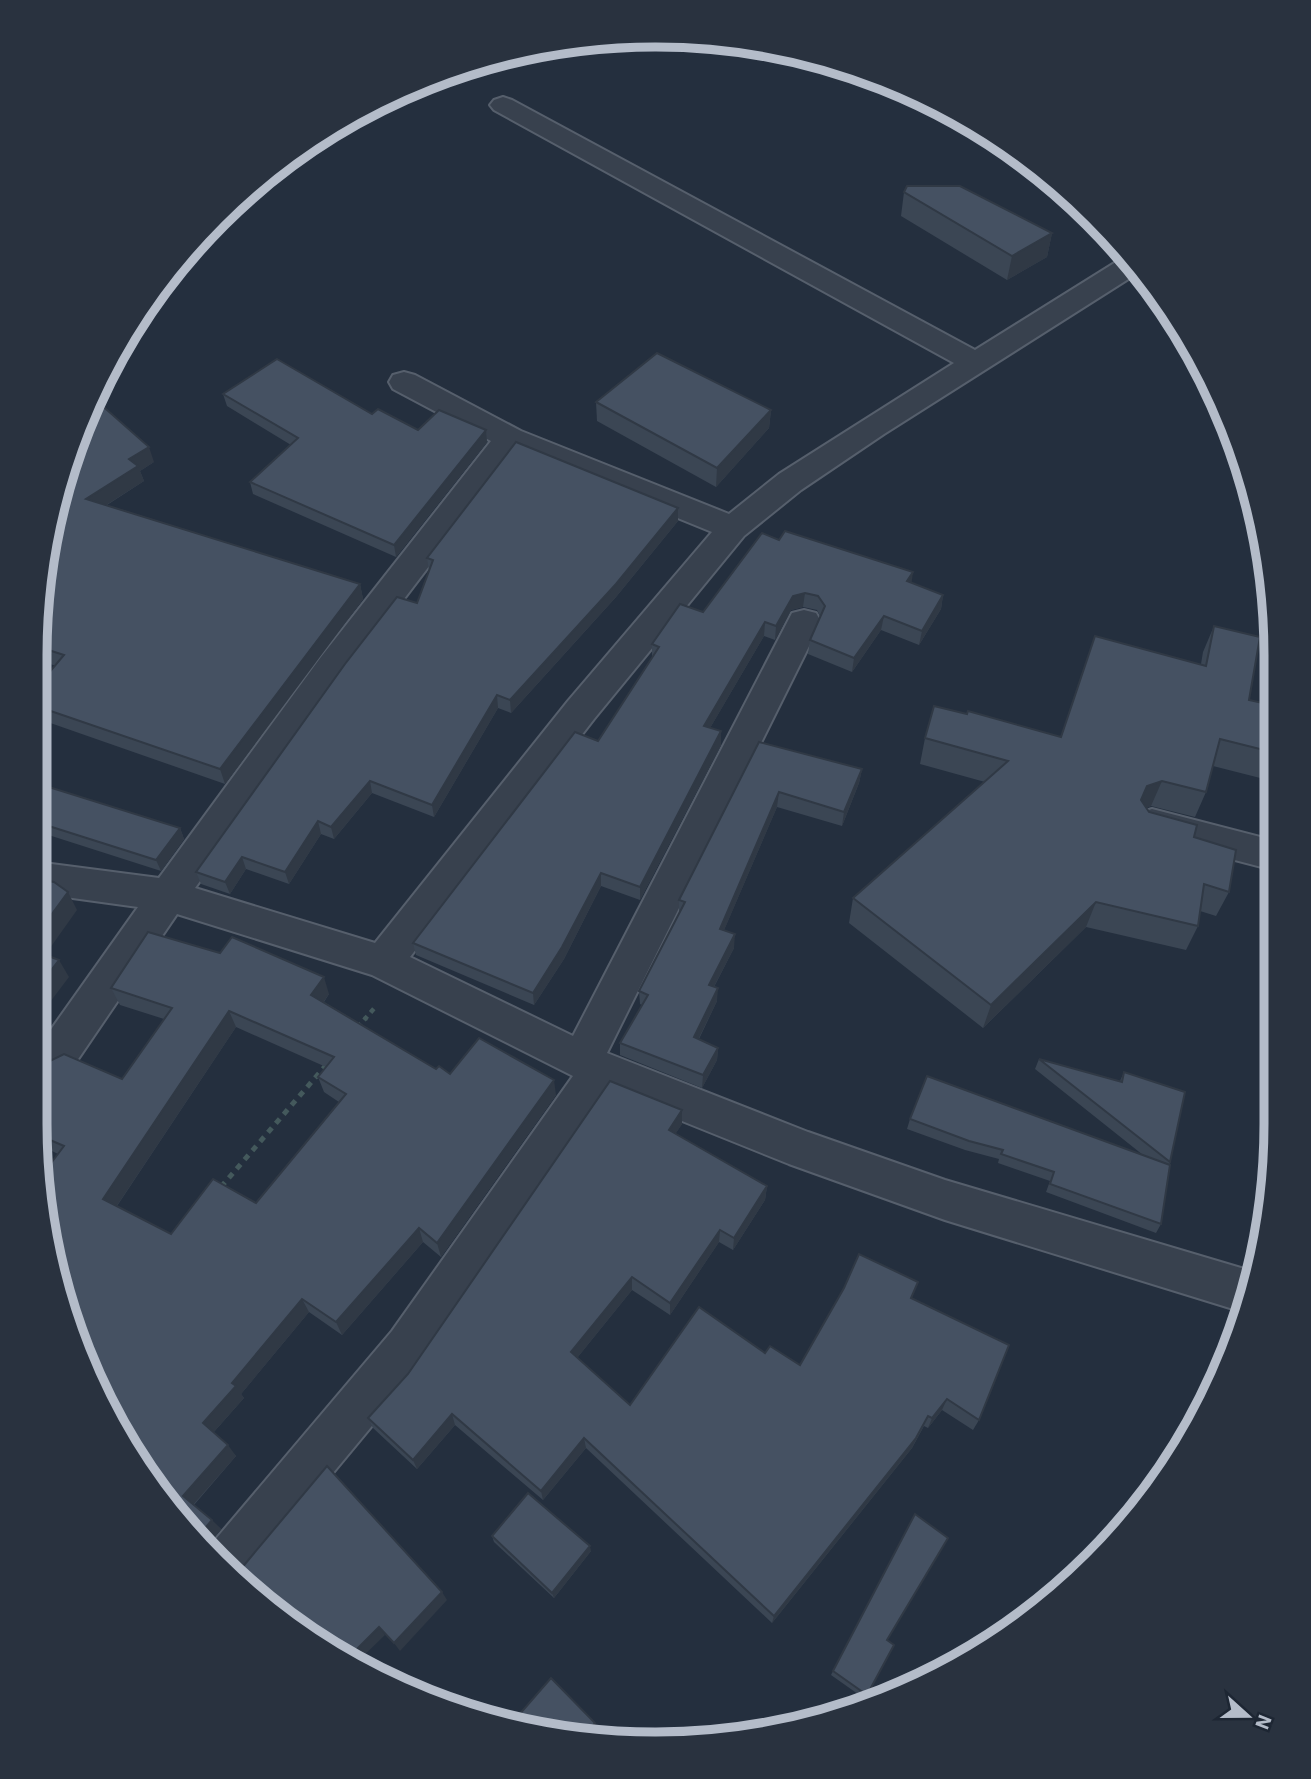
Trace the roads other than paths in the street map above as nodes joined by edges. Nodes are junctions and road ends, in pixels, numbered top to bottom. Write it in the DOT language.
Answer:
graph roads {
  1 [pos="503,105"];
  2 [pos="1125,269"];
  3 [pos="975,362"];
  4 [pos="404,382"];
  5 [pos="510,438"];
  6 [pos="733,528"];
  7 [pos="804,622"];
  8 [pos="1152,824"];
  9 [pos="1264,853"];
  10 [pos="47,879"];
  11 [pos="167,895"];
  12 [pos="394,967"];
  13 [pos="55,1058"];
  14 [pos="592,1065"];
  15 [pos="1240,1290"];
  16 [pos="231,1559"];
  1 -- 3 [label="street"];
  2 -- 3 [label="street"];
  3 -- 6 [label="street"];
  4 -- 5 [label="street"];
  5 -- 6 [label="street"];
  5 -- 11 [label="street"];
  6 -- 12 [label="street"];
  7 -- 14 [label="street"];
  8 -- 9 [label="street"];
  10 -- 11 [label="street"];
  11 -- 12 [label="street"];
  11 -- 13 [label="street"];
  12 -- 14 [label="street"];
  14 -- 15 [label="street"];
  14 -- 16 [label="street"];
}
